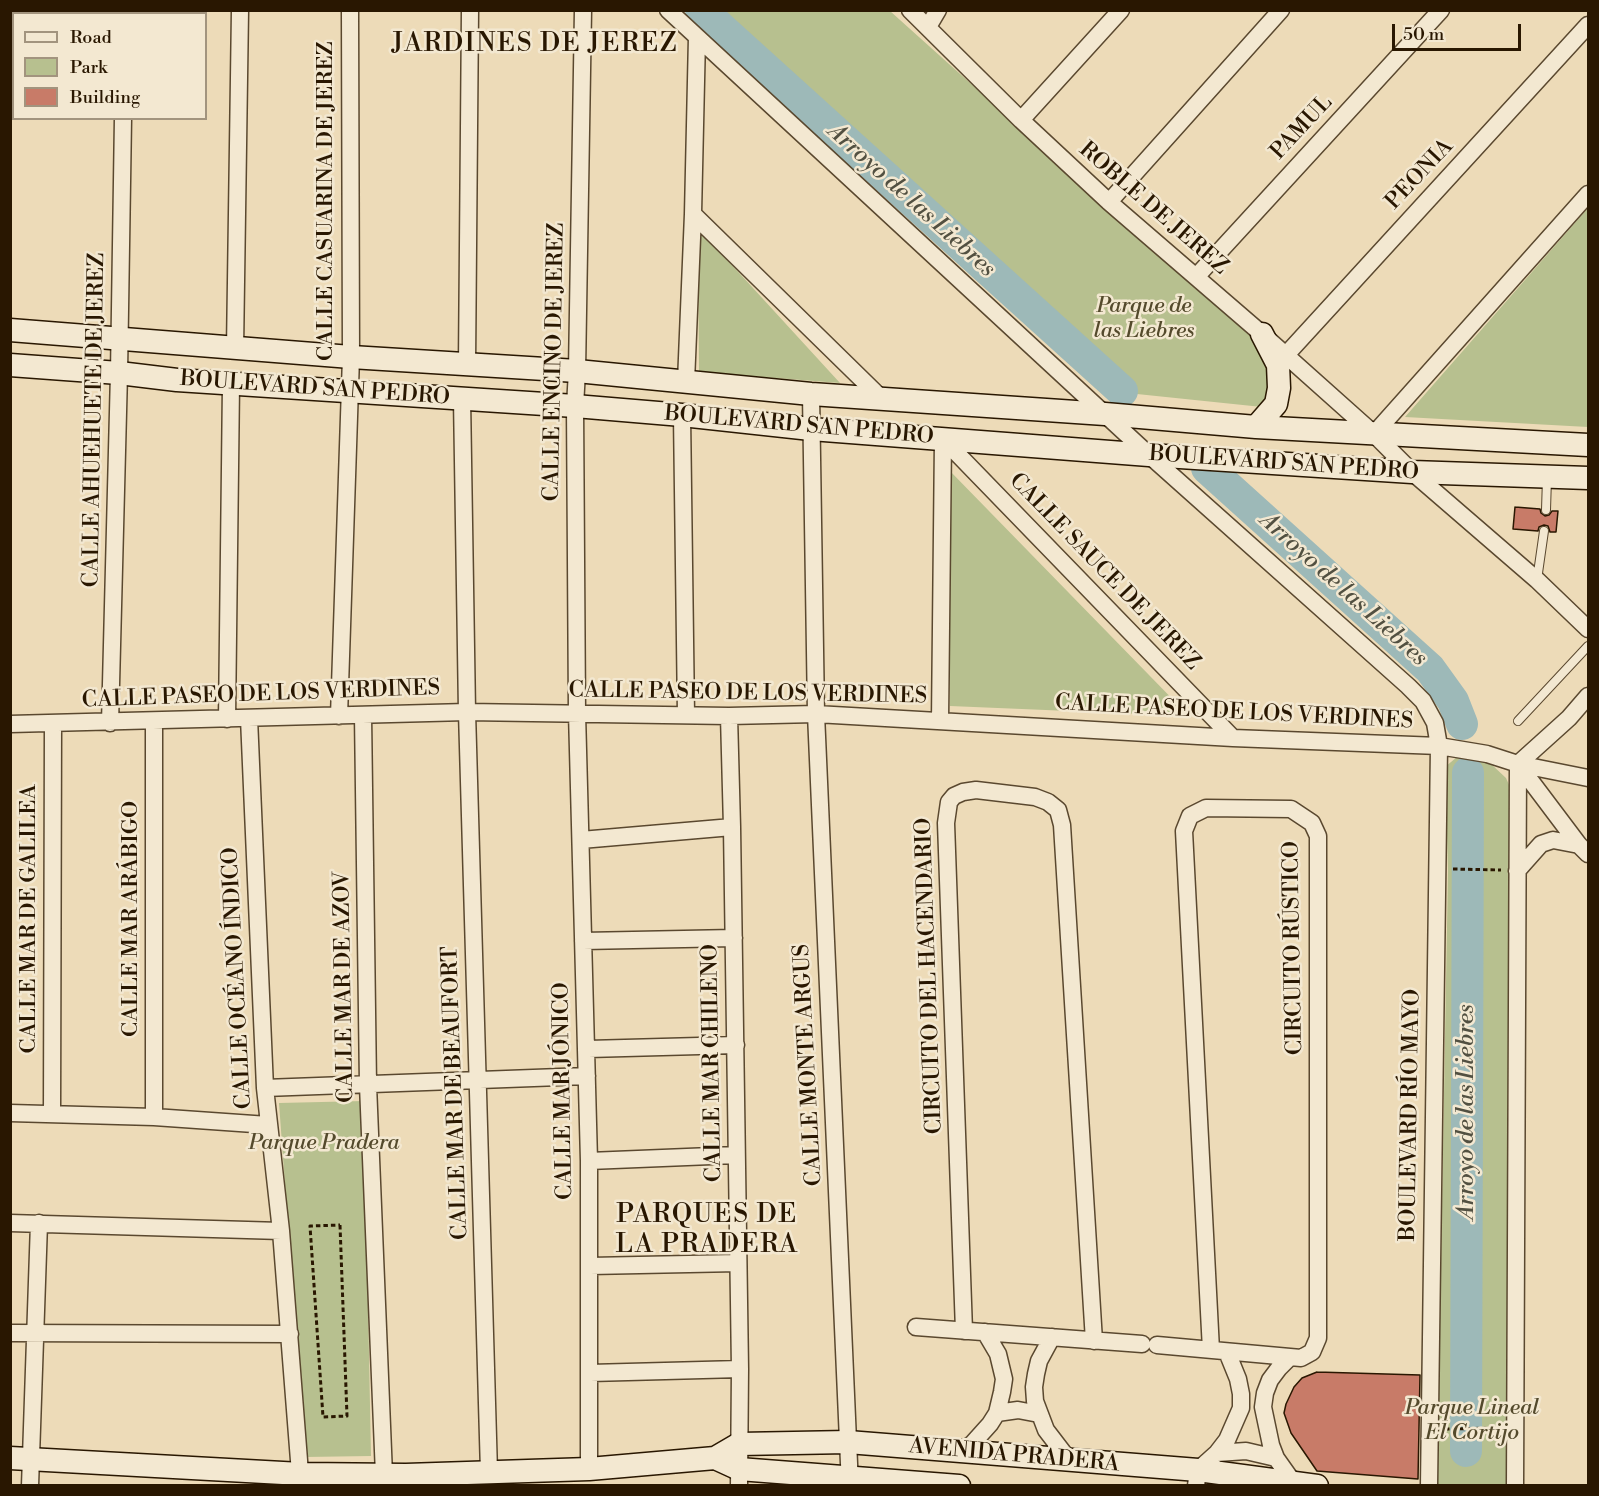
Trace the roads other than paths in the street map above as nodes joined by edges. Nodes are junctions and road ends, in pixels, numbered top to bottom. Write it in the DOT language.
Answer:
graph roads {
  1 [pos="240,10"];
  2 [pos="350,10"];
  3 [pos="470,10"];
  4 [pos="583,10"];
  5 [pos="668,10"];
  6 [pos="910,10"];
  7 [pos="1121,10"];
  8 [pos="1281,10"];
  9 [pos="1442,10"];
  10 [pos="937,16"];
  11 [pos="1587,29"];
  12 [pos="697,37"];
  13 [pos="123,120"];
  14 [pos="1021,120"];
  15 [pos="1588,194"];
  16 [pos="1109,202"];
  17 [pos="693,214"];
  18 [pos="1196,277"];
  19 [pos="10,330"];
  20 [pos="1262,334"];
  21 [pos="119,339"];
  22 [pos="235,349"];
  23 [pos="1285,356"];
  24 [pos="351,357"];
  25 [pos="466,364"];
  26 [pos="10,365"];
  27 [pos="578,371"];
  28 [pos="119,374"];
  29 [pos="686,382"];
  30 [pos="231,384"];
  31 [pos="349,393"];
  32 [pos="812,394"];
  33 [pos="462,398"];
  34 [pos="881,398"];
  35 [pos="574,406"];
  36 [pos="682,415"];
  37 [pos="1114,415"];
  38 [pos="1256,427"];
  39 [pos="811,429"];
  40 [pos="1374,434"];
  41 [pos="943,439"];
  42 [pos="1588,445"];
  43 [pos="1155,456"];
  44 [pos="1412,472"];
  45 [pos="1547,478"];
  46 [pos="1588,478"];
  47 [pos="1546,510"];
  48 [pos="1544,531"];
  49 [pos="1537,580"];
  50 [pos="1588,629"];
  51 [pos="1588,646"];
  52 [pos="1588,696"];
  53 [pos="467,712"];
  54 [pos="577,713"];
  55 [pos="816,714"];
  56 [pos="363,715"];
  57 [pos="686,715"];
  58 [pos="339,716"];
  59 [pos="729,717"];
  60 [pos="227,718"];
  61 [pos="249,718"];
  62 [pos="154,721"];
  63 [pos="940,721"];
  64 [pos="1518,722"];
  65 [pos="54,723"];
  66 [pos="110,723"];
  67 [pos="10,724"];
  68 [pos="1233,738"];
  69 [pos="1439,746"];
  70 [pos="1518,764"];
  71 [pos="1588,778"];
  72 [pos="732,828"];
  73 [pos="581,840"];
  74 [pos="1584,850"];
  75 [pos="1517,871"];
  76 [pos="734,938"];
  77 [pos="583,941"];
  78 [pos="736,1045"];
  79 [pos="588,1049"];
  80 [pos="587,1076"];
  81 [pos="479,1081"];
  82 [pos="368,1085"];
  83 [pos="265,1088"];
  84 [pos="10,1113"];
  85 [pos="52,1114"];
  86 [pos="154,1117"];
  87 [pos="268,1125"];
  88 [pos="736,1155"];
  89 [pos="589,1161"];
  90 [pos="10,1223"];
  91 [pos="39,1223"];
  92 [pos="281,1231"];
  93 [pos="738,1263"];
  94 [pos="590,1266"];
  95 [pos="916,1327"];
  96 [pos="964,1330"];
  97 [pos="985,1332"];
  98 [pos="10,1333"];
  99 [pos="34,1334"];
  100 [pos="290,1334"];
  101 [pos="1052,1337"];
  102 [pos="1094,1341"];
  103 [pos="1219,1351"];
  104 [pos="1289,1358"];
  105 [pos="740,1369"];
  106 [pos="590,1373"];
  107 [pos="997,1413"];
  108 [pos="1039,1414"];
  109 [pos="848,1442"];
  110 [pos="739,1444"];
  111 [pos="961,1451"];
  112 [pos="1217,1454"];
  113 [pos="715,1458"];
  114 [pos="1276,1458"];
  115 [pos="21,1459"];
  116 [pos="1069,1460"];
  117 [pos="589,1468"];
  118 [pos="489,1472"];
  119 [pos="739,1477"];
  120 [pos="398,1478"];
  121 [pos="1197,1478"];
  122 [pos="301,1480"];
  123 [pos="850,1481"];
  124 [pos="1293,1482"];
  125 [pos="30,1485"];
  126 [pos="947,1485"];
  127 [pos="1317,1485"];
  128 [pos="1429,1485"];
  129 [pos="1515,1485"];
  1 -- 22 [label="street"];
  2 -- 24 [label="street, CALLE CASUARINA DE JEREZ"];
  3 -- 25 [label="street"];
  4 -- 27 [label="street, CALLE ENCINO DE JEREZ"];
  5 -- 12 [label="street, BOULEVARD RÍO MAYO"];
  6 -- 10 [label="street, ROBLE DE JEREZ"];
  7 -- 14 [label="street"];
  8 -- 16 [label="street"];
  9 -- 18 [label="street, PAMUL"];
  10 -- 14 [label="street, ROBLE DE JEREZ"];
  11 -- 23 [label="street, PEONIA"];
  12 -- 17 [label="street"];
  12 -- 37 [label="street, BOULEVARD RÍO MAYO"];
  13 -- 21 [label="street, CALLE AHUEHUETE DE JEREZ"];
  14 -- 16 [label="street, ROBLE DE JEREZ"];
  15 -- 40 [label="street"];
  16 -- 18 [label="street, ROBLE DE JEREZ"];
  17 -- 29 [label="street"];
  17 -- 34 [label="street"];
  18 -- 20 [label="street, ROBLE DE JEREZ"];
  19 -- 21 [label="street, BOULEVARD SAN PEDRO"];
  20 -- 23 [label="street, ROBLE DE JEREZ"];
  20 -- 38 [label="street"];
  21 -- 22 [label="street, BOULEVARD SAN PEDRO"];
  21 -- 28 [label="street, CALLE AHUEHUETE DE JEREZ"];
  22 -- 24 [label="street, BOULEVARD SAN PEDRO"];
  23 -- 40 [label="street, ROBLE DE JEREZ"];
  24 -- 25 [label="street, BOULEVARD SAN PEDRO"];
  24 -- 31 [label="street, CALLE CASUARINA DE JEREZ"];
  25 -- 27 [label="street, BOULEVARD SAN PEDRO"];
  26 -- 28 [label="street, BOULEVARD SAN PEDRO"];
  27 -- 29 [label="street, BOULEVARD SAN PEDRO"];
  27 -- 35 [label="street, CALLE ENCINO DE JEREZ"];
  28 -- 30 [label="street, BOULEVARD SAN PEDRO"];
  28 -- 66 [label="street, CALLE AHUEHUETE DE JEREZ"];
  29 -- 32 [label="street, BOULEVARD SAN PEDRO"];
  30 -- 31 [label="street, BOULEVARD SAN PEDRO"];
  30 -- 60 [label="street"];
  31 -- 33 [label="street, BOULEVARD SAN PEDRO"];
  31 -- 58 [label="street, CALLE CASUARINA DE JEREZ"];
  32 -- 34 [label="street, BOULEVARD SAN PEDRO"];
  32 -- 39 [label="street, CALLE MONTE ARGUS"];
  33 -- 35 [label="street, BOULEVARD SAN PEDRO"];
  33 -- 53 [label="street, CALLE MAR DE BEAUFORT"];
  34 -- 37 [label="street, BOULEVARD SAN PEDRO"];
  35 -- 36 [label="street, BOULEVARD SAN PEDRO"];
  35 -- 54 [label="street, CALLE ENCINO DE JEREZ"];
  36 -- 39 [label="street, BOULEVARD SAN PEDRO"];
  36 -- 57 [label="street"];
  37 -- 38 [label="street, BOULEVARD SAN PEDRO"];
  37 -- 43 [label="street, BOULEVARD RÍO MAYO"];
  38 -- 40 [label="street, BOULEVARD SAN PEDRO"];
  39 -- 41 [label="street, BOULEVARD SAN PEDRO"];
  39 -- 55 [label="street, CALLE MONTE ARGUS"];
  40 -- 42 [label="street, BOULEVARD SAN PEDRO"];
  40 -- 44 [label="street, ROBLE DE JEREZ"];
  41 -- 43 [label="street, BOULEVARD SAN PEDRO"];
  41 -- 63 [label="street"];
  41 -- 68 [label="street, CALLE SAUCE DE JEREZ"];
  43 -- 44 [label="street, BOULEVARD SAN PEDRO"];
  43 -- 69 [label="street, BOULEVARD RÍO MAYO"];
  44 -- 45 [label="street, BOULEVARD SAN PEDRO"];
  44 -- 49 [label="street, ROBLE DE JEREZ"];
  45 -- 46 [label="street, BOULEVARD SAN PEDRO"];
  45 -- 47 [label="lane"];
  48 -- 49 [label="lane"];
  49 -- 50 [label="street, ROBLE DE JEREZ"];
  51 -- 64 [label="lane"];
  52 -- 70 [label="street"];
  53 -- 54 [label="street, CALLE PASEO DE LOS VERDINES"];
  53 -- 56 [label="street, CALLE PASEO DE LOS VERDINES"];
  53 -- 81 [label="street, CALLE MAR DE BEAUFORT"];
  54 -- 57 [label="street, CALLE PASEO DE LOS VERDINES"];
  54 -- 73 [label="street, CALLE MAR JÓNICO"];
  55 -- 59 [label="street, CALLE PASEO DE LOS VERDINES"];
  55 -- 63 [label="street, CALLE PASEO DE LOS VERDINES"];
  55 -- 109 [label="street, CALLE MONTE ARGUS"];
  56 -- 58 [label="street, CALLE PASEO DE LOS VERDINES"];
  56 -- 82 [label="street, CALLE MAR DE AZOV"];
  57 -- 59 [label="street, CALLE PASEO DE LOS VERDINES"];
  58 -- 61 [label="street, CALLE PASEO DE LOS VERDINES"];
  59 -- 72 [label="street, CALLE MAR CHILENO"];
  60 -- 61 [label="street, CALLE PASEO DE LOS VERDINES"];
  60 -- 62 [label="street, CALLE PASEO DE LOS VERDINES"];
  61 -- 83 [label="street, CALLE OCÉANO ÍNDICO"];
  62 -- 66 [label="street, CALLE PASEO DE LOS VERDINES"];
  62 -- 86 [label="street, CALLE MAR ARÁBIGO"];
  63 -- 68 [label="street, CALLE PASEO DE LOS VERDINES"];
  65 -- 66 [label="street, CALLE PASEO DE LOS VERDINES"];
  65 -- 67 [label="street, CALLE PASEO DE LOS VERDINES"];
  65 -- 85 [label="street, CALLE MAR DE GALILEA"];
  68 -- 69 [label="street, CALLE PASEO DE LOS VERDINES"];
  69 -- 70 [label="street, CALLE PASEO DE LOS VERDINES"];
  69 -- 128 [label="street, BOULEVARD RÍO MAYO"];
  70 -- 71 [label="street, CALLE PASEO DE LOS VERDINES"];
  70 -- 74 [label="street"];
  70 -- 75 [label="street"];
  72 -- 73 [label="street"];
  72 -- 76 [label="street, CALLE MAR CHILENO"];
  73 -- 77 [label="street, CALLE MAR JÓNICO"];
  74 -- 75 [label="street"];
  75 -- 129 [label="street"];
  76 -- 77 [label="street"];
  76 -- 78 [label="street, CALLE MAR CHILENO"];
  77 -- 79 [label="street, CALLE MAR JÓNICO"];
  78 -- 79 [label="street"];
  78 -- 88 [label="street, CALLE MAR CHILENO"];
  79 -- 80 [label="street, CALLE MAR JÓNICO"];
  80 -- 81 [label="street"];
  80 -- 89 [label="street, CALLE MAR JÓNICO"];
  81 -- 82 [label="street"];
  81 -- 118 [label="street, CALLE MAR DE BEAUFORT"];
  82 -- 83 [label="street"];
  82 -- 120 [label="street, CALLE MAR DE AZOV"];
  83 -- 87 [label="street, CALLE OCÉANO ÍNDICO"];
  84 -- 85 [label="street"];
  85 -- 86 [label="street"];
  86 -- 87 [label="street"];
  87 -- 92 [label="street, CALLE OCÉANO ÍNDICO"];
  88 -- 89 [label="street"];
  88 -- 93 [label="street, CALLE MAR CHILENO"];
  89 -- 94 [label="street, CALLE MAR JÓNICO"];
  90 -- 91 [label="street"];
  91 -- 92 [label="street"];
  91 -- 99 [label="street"];
  92 -- 100 [label="street, CALLE OCÉANO ÍNDICO"];
  93 -- 94 [label="street"];
  93 -- 105 [label="street, CALLE MAR CHILENO"];
  94 -- 106 [label="street, CALLE MAR JÓNICO"];
  95 -- 96 [label="street"];
  96 -- 97 [label="street"];
  96 -- 102 [label="street, CIRCUITO DEL HACENDARIO"];
  97 -- 101 [label="street"];
  97 -- 107 [label="street"];
  98 -- 99 [label="street"];
  99 -- 100 [label="street"];
  99 -- 115 [label="street"];
  100 -- 122 [label="street, CALLE OCÉANO ÍNDICO"];
  101 -- 102 [label="street"];
  101 -- 108 [label="street"];
  102 -- 103 [label="street, CIRCUITO RÚSTICO"];
  103 -- 104 [label="street, CIRCUITO RÚSTICO"];
  103 -- 104 [label="street, CIRCUITO RÚSTICO"];
  103 -- 112 [label="street, CIRCUITO RÚSTICO"];
  104 -- 114 [label="street, CIRCUITO RÚSTICO"];
  105 -- 106 [label="street"];
  105 -- 110 [label="street, CALLE MAR CHILENO"];
  106 -- 117 [label="street, CALLE MAR JÓNICO"];
  107 -- 108 [label="street"];
  107 -- 111 [label="street"];
  108 -- 116 [label="street"];
  109 -- 110 [label="street, AVENIDA PRADERA"];
  109 -- 111 [label="street, AVENIDA PRADERA"];
  109 -- 123 [label="street, CALLE MONTE ARGUS"];
  110 -- 113 [label="street, AVENIDA PRADERA"];
  110 -- 119 [label="street, CALLE MAR CHILENO"];
  111 -- 116 [label="street, AVENIDA PRADERA"];
  112 -- 114 [label="street"];
  112 -- 121 [label="street, CIRCUITO RÚSTICO"];
  113 -- 117 [label="street, AVENIDA PRADERA"];
  113 -- 119 [label="street, AVENIDA PRADERA"];
  114 -- 124 [label="street, CIRCUITO RÚSTICO"];
  115 -- 122 [label="street, AVENIDA PRADERA"];
  115 -- 125 [label="street"];
  116 -- 121 [label="street, AVENIDA PRADERA"];
  117 -- 118 [label="street, AVENIDA PRADERA"];
  118 -- 120 [label="street, AVENIDA PRADERA"];
  119 -- 123 [label="street, AVENIDA PRADERA"];
  120 -- 122 [label="street, AVENIDA PRADERA"];
  121 -- 124 [label="street, AVENIDA PRADERA"];
  123 -- 126 [label="street, AVENIDA PRADERA"];
  124 -- 127 [label="street, AVENIDA PRADERA"];
}
